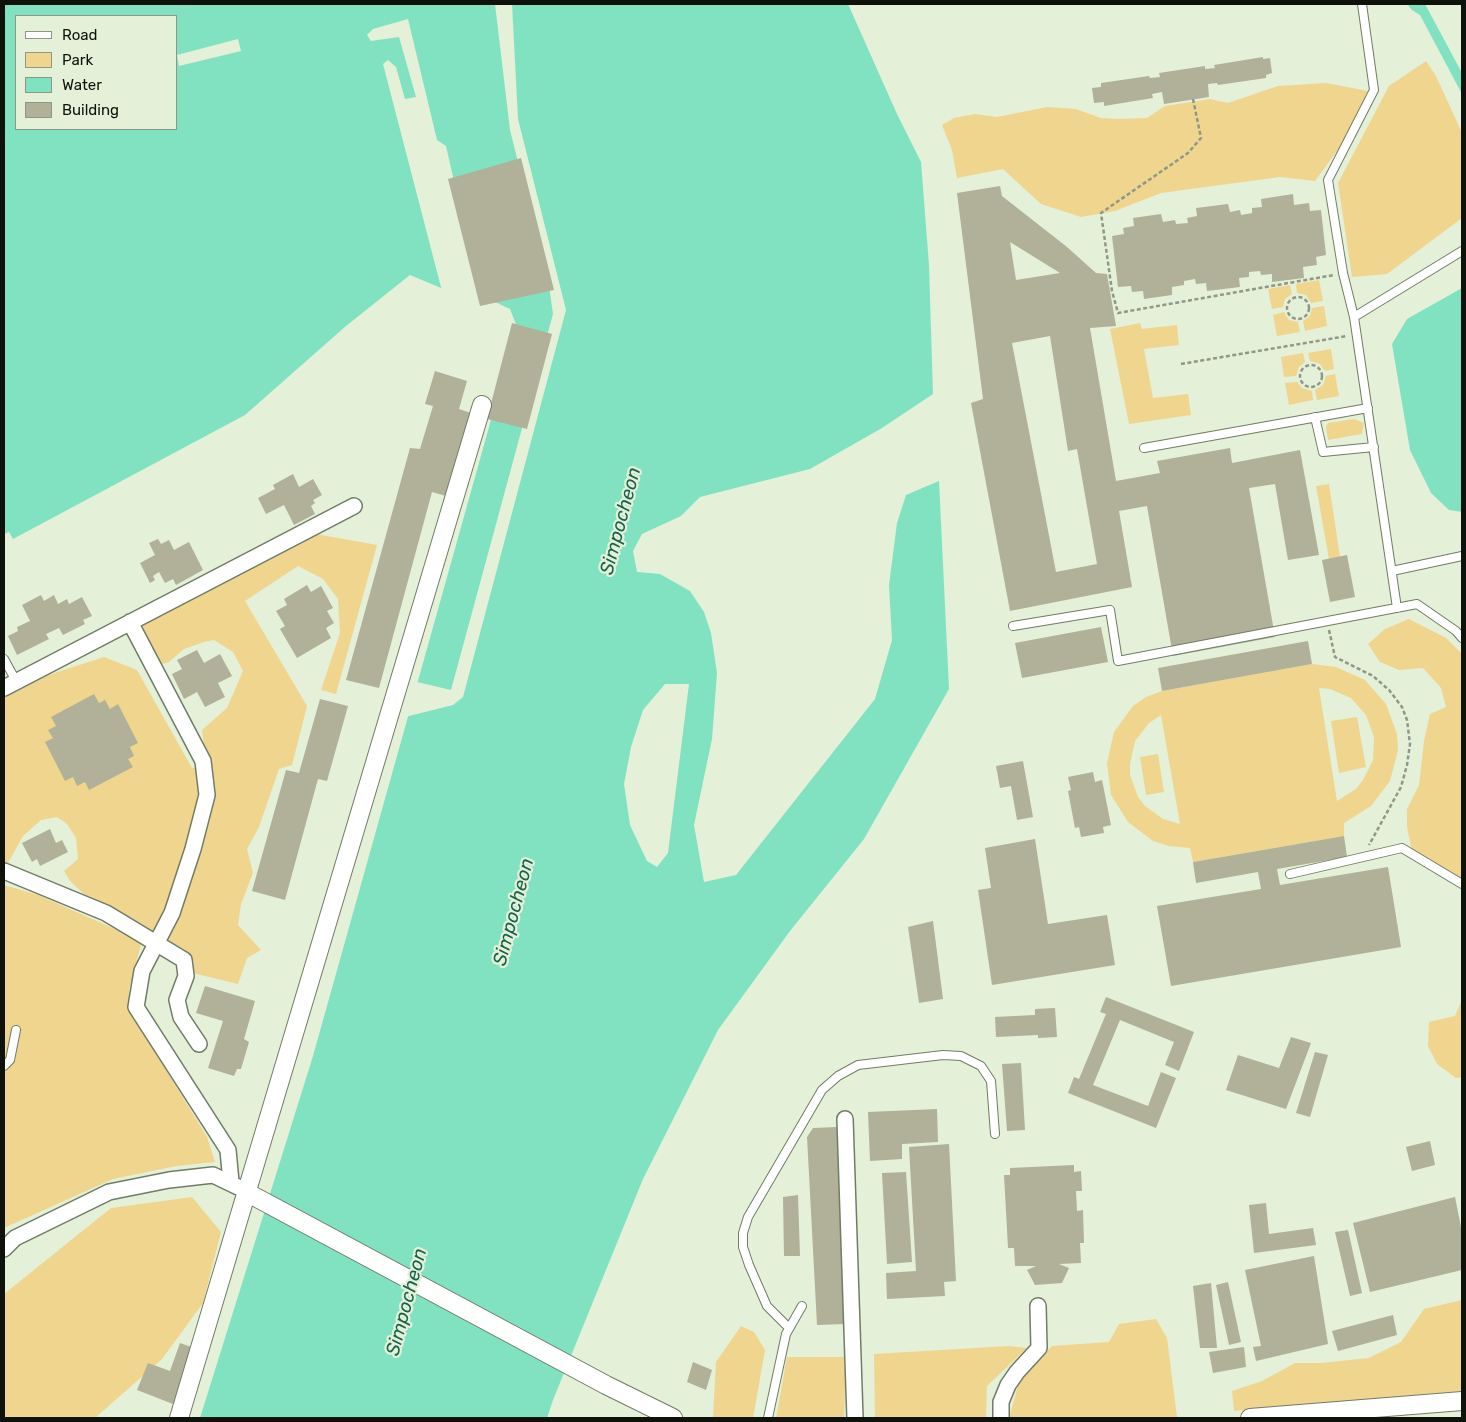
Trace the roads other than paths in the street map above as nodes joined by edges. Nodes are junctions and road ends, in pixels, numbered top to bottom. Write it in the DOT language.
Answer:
graph roads {
  1 [pos="1362,4"];
  2 [pos="1462,252"];
  3 [pos="1354,317"];
  4 [pos="482,405"];
  5 [pos="1368,408"];
  6 [pos="1315,417"];
  7 [pos="1374,447"];
  8 [pos="1144,448"];
  9 [pos="354,506"];
  10 [pos="1462,556"];
  11 [pos="1392,571"];
  12 [pos="1397,608"];
  13 [pos="130,622"];
  14 [pos="1013,626"];
  15 [pos="1462,638"];
  16 [pos="4,659"];
  17 [pos="10,685"];
  18 [pos="4,871"];
  19 [pos="1290,874"];
  20 [pos="1462,884"];
  21 [pos="157,942"];
  22 [pos="16,1030"];
  23 [pos="199,1044"];
  24 [pos="4,1066"];
  25 [pos="845,1119"];
  26 [pos="995,1134"];
  27 [pos="231,1182"];
  28 [pos="246,1192"];
  29 [pos="4,1249"];
  30 [pos="802,1306"];
  31 [pos="1038,1306"];
  32 [pos="790,1328"];
  33 [pos="1462,1401"];
  34 [pos="178,1418"];
  35 [pos="673,1418"];
  36 [pos="768,1418"];
  37 [pos="855,1418"];
  38 [pos="1001,1418"];
  39 [pos="1250,1418"];
  1 -- 3 [label="lane"];
  2 -- 3 [label="lane"];
  3 -- 5 [label="lane"];
  4 -- 28 [label="street"];
  5 -- 6 [label="lane"];
  5 -- 7 [label="lane"];
  6 -- 7 [label="lane"];
  6 -- 8 [label="lane"];
  7 -- 11 [label="lane"];
  9 -- 13 [label="street"];
  10 -- 11 [label="lane"];
  11 -- 12 [label="lane"];
  12 -- 14 [label="lane"];
  12 -- 15 [label="lane"];
  13 -- 17 [label="street"];
  13 -- 21 [label="street"];
  16 -- 17 [label="lane"];
  18 -- 21 [label="street"];
  19 -- 20 [label="lane"];
  21 -- 23 [label="street"];
  21 -- 27 [label="street"];
  22 -- 24 [label="lane"];
  25 -- 37 [label="street"];
  26 -- 32 [label="lane"];
  27 -- 28 [label="street"];
  27 -- 29 [label="street"];
  28 -- 34 [label="street"];
  28 -- 35 [label="street"];
  30 -- 32 [label="lane"];
  31 -- 38 [label="street"];
  32 -- 36 [label="lane"];
  33 -- 39 [label="street"];
}
